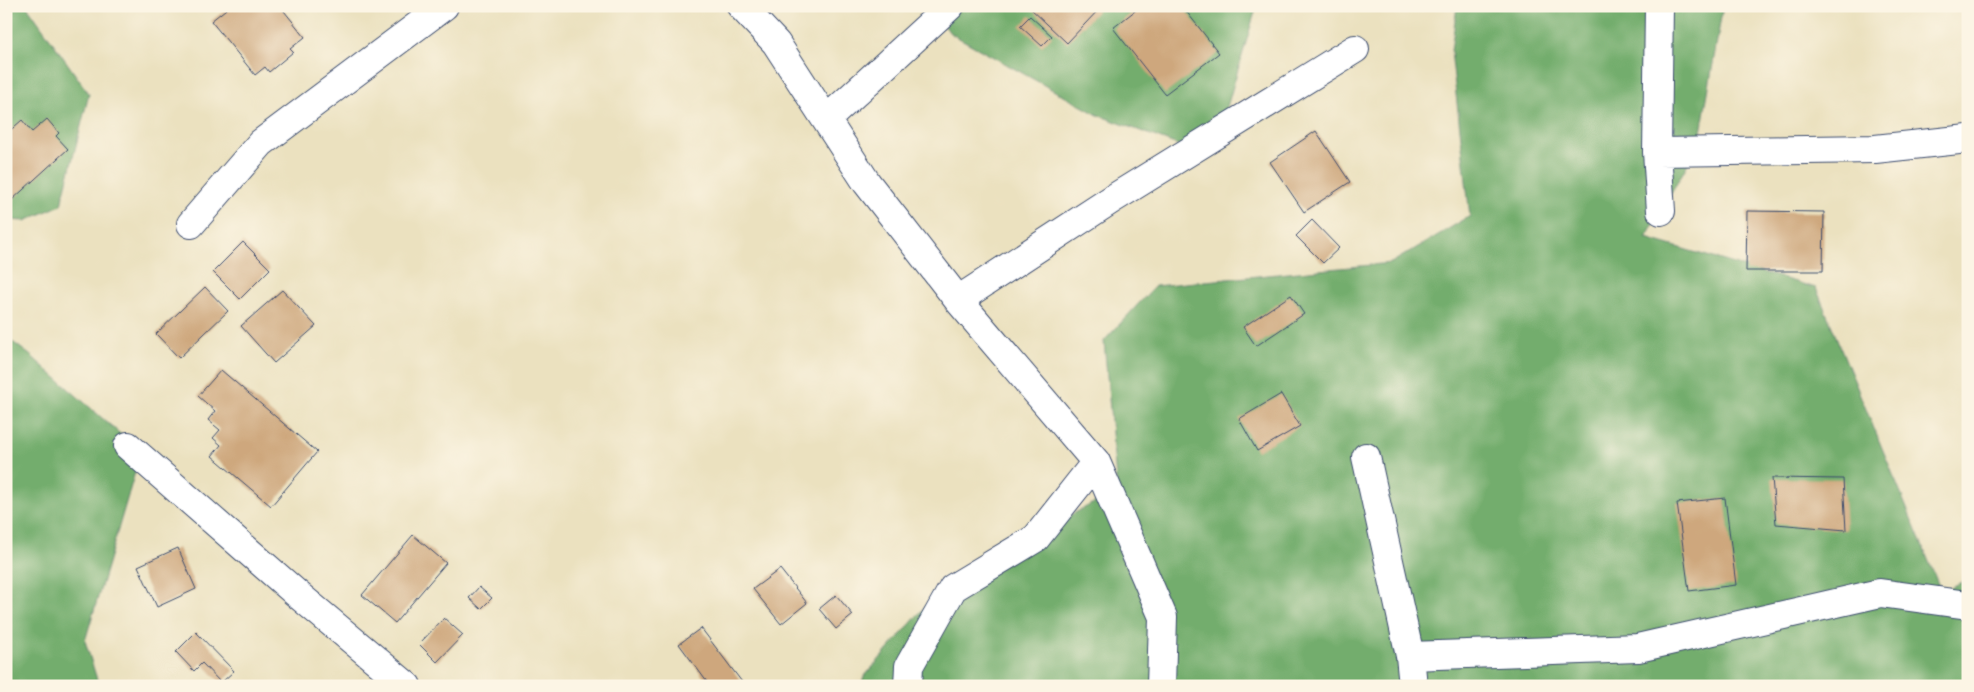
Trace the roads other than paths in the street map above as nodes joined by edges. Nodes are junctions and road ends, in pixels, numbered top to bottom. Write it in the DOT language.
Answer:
graph roads {
  1 [pos="444,6"];
  2 [pos="741,6"];
  3 [pos="950,6"];
  4 [pos="1659,6"];
  5 [pos="1355,49"];
  6 [pos="826,120"];
  7 [pos="1968,140"];
  8 [pos="1657,152"];
  9 [pos="1661,211"];
  10 [pos="191,224"];
  11 [pos="958,300"];
  12 [pos="128,446"];
  13 [pos="1366,457"];
  14 [pos="1096,462"];
  15 [pos="1968,605"];
  16 [pos="1410,656"];
  17 [pos="407,686"];
  18 [pos="908,686"];
  19 [pos="1161,686"];
  20 [pos="1413,686"];
  1 -- 10 [label="street"];
  2 -- 6 [label="street"];
  3 -- 6 [label="street"];
  4 -- 8 [label="street"];
  5 -- 11 [label="street"];
  6 -- 11 [label="street"];
  7 -- 8 [label="street"];
  8 -- 9 [label="street"];
  11 -- 14 [label="street"];
  12 -- 17 [label="street"];
  13 -- 16 [label="street"];
  14 -- 18 [label="street"];
  14 -- 19 [label="street"];
  15 -- 16 [label="street"];
  16 -- 20 [label="street"];
}
